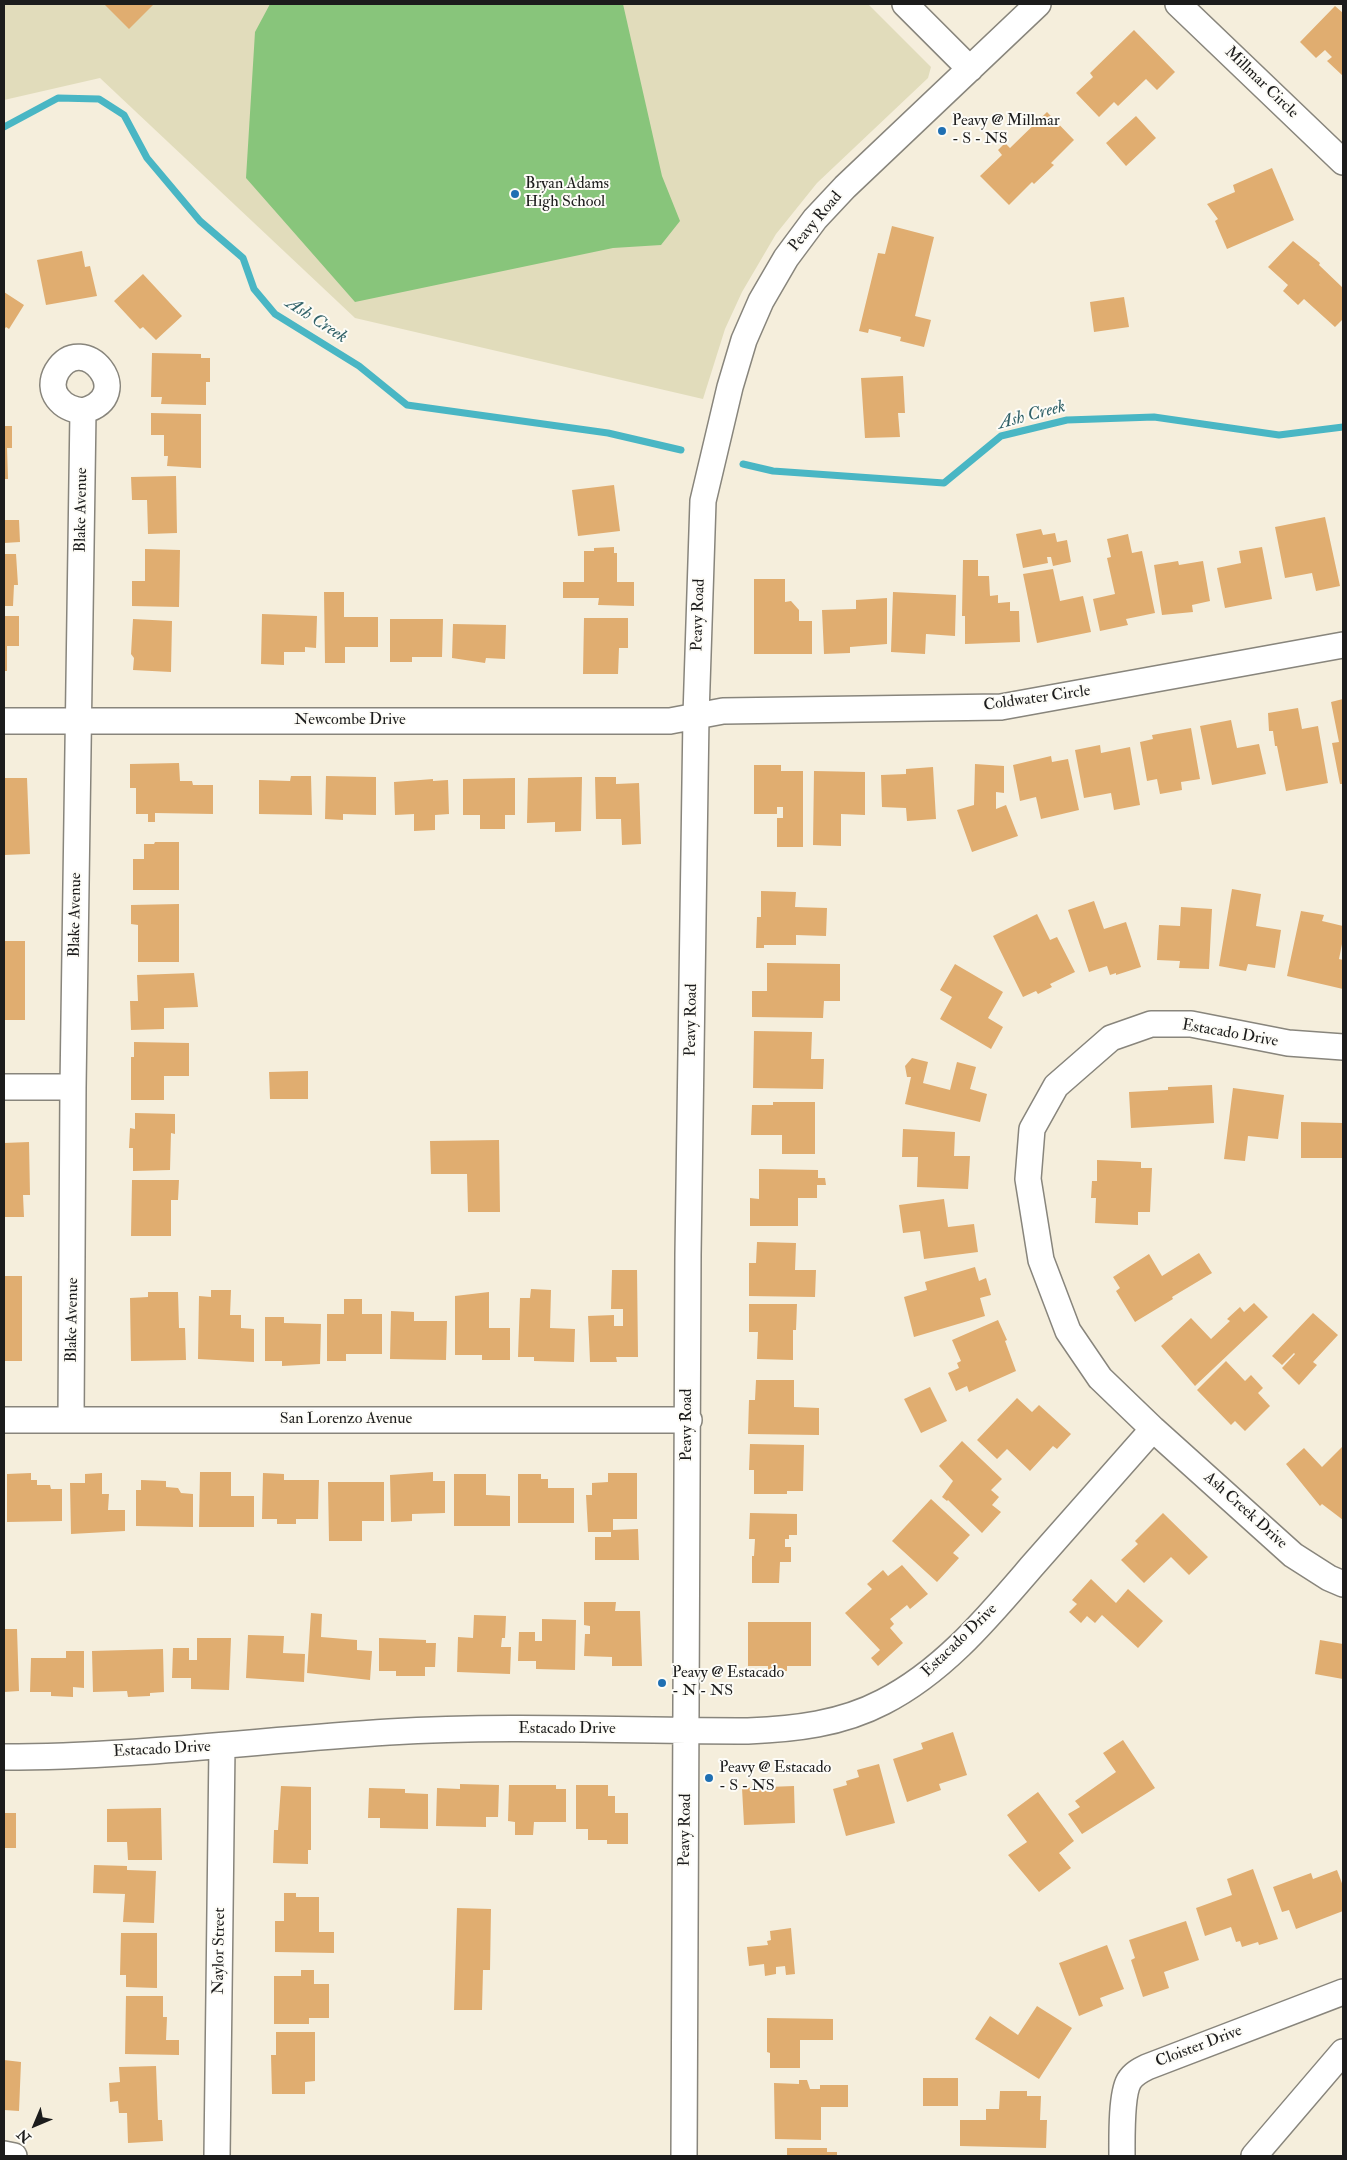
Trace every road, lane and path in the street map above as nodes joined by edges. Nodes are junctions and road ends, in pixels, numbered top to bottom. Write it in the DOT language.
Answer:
graph roads {
  1 [pos="905,4"];
  2 [pos="1038,4"];
  3 [pos="1178,4"];
  4 [pos="970,68"];
  5 [pos="1343,162"];
  6 [pos="83,411"];
  7 [pos="1343,645"];
  8 [pos="696,716"];
  9 [pos="4,721"];
  10 [pos="79,721"];
  11 [pos="1343,1047"];
  12 [pos="4,1087"];
  13 [pos="74,1087"];
  14 [pos="4,1420"];
  15 [pos="72,1420"];
  16 [pos="689,1420"];
  17 [pos="1153,1429"];
  18 [pos="1343,1584"];
  19 [pos="688,1731"];
  20 [pos="222,1746"];
  21 [pos="4,1757"];
  22 [pos="1343,1992"];
  23 [pos="1343,2052"];
  24 [pos="4,2154"];
  25 [pos="14,2156"];
  26 [pos="217,2156"];
  27 [pos="684,2156"];
  28 [pos="1122,2156"];
  29 [pos="1254,2156"];
  1 -- 4 [label="street"];
  2 -- 4 [label="street, Peavy Road"];
  3 -- 5 [label="street, Millmar Circle"];
  4 -- 8 [label="street, Peavy Road"];
  6 -- 10 [label="street, Blake Avenue"];
  7 -- 8 [label="street, Coldwater Circle"];
  8 -- 10 [label="street, Newcombe Drive"];
  8 -- 16 [label="street, Peavy Road"];
  9 -- 10 [label="street, Newcombe Drive"];
  10 -- 13 [label="street, Blake Avenue"];
  11 -- 17 [label="street, Estacado Drive"];
  12 -- 13 [label="street"];
  13 -- 15 [label="street, Blake Avenue"];
  14 -- 15 [label="street, San Lorenzo Avenue"];
  15 -- 16 [label="street, San Lorenzo Avenue"];
  16 -- 19 [label="street, Peavy Road"];
  17 -- 18 [label="street, Ash Creek Drive"];
  17 -- 19 [label="street, Estacado Drive"];
  19 -- 20 [label="street, Estacado Drive"];
  19 -- 27 [label="street, Peavy Road"];
  20 -- 21 [label="street, Estacado Drive"];
  20 -- 26 [label="street, Naylor Street"];
  22 -- 28 [label="street, Cloister Drive"];
  23 -- 29 [label="street"];
  24 -- 25 [label="street"];
}
